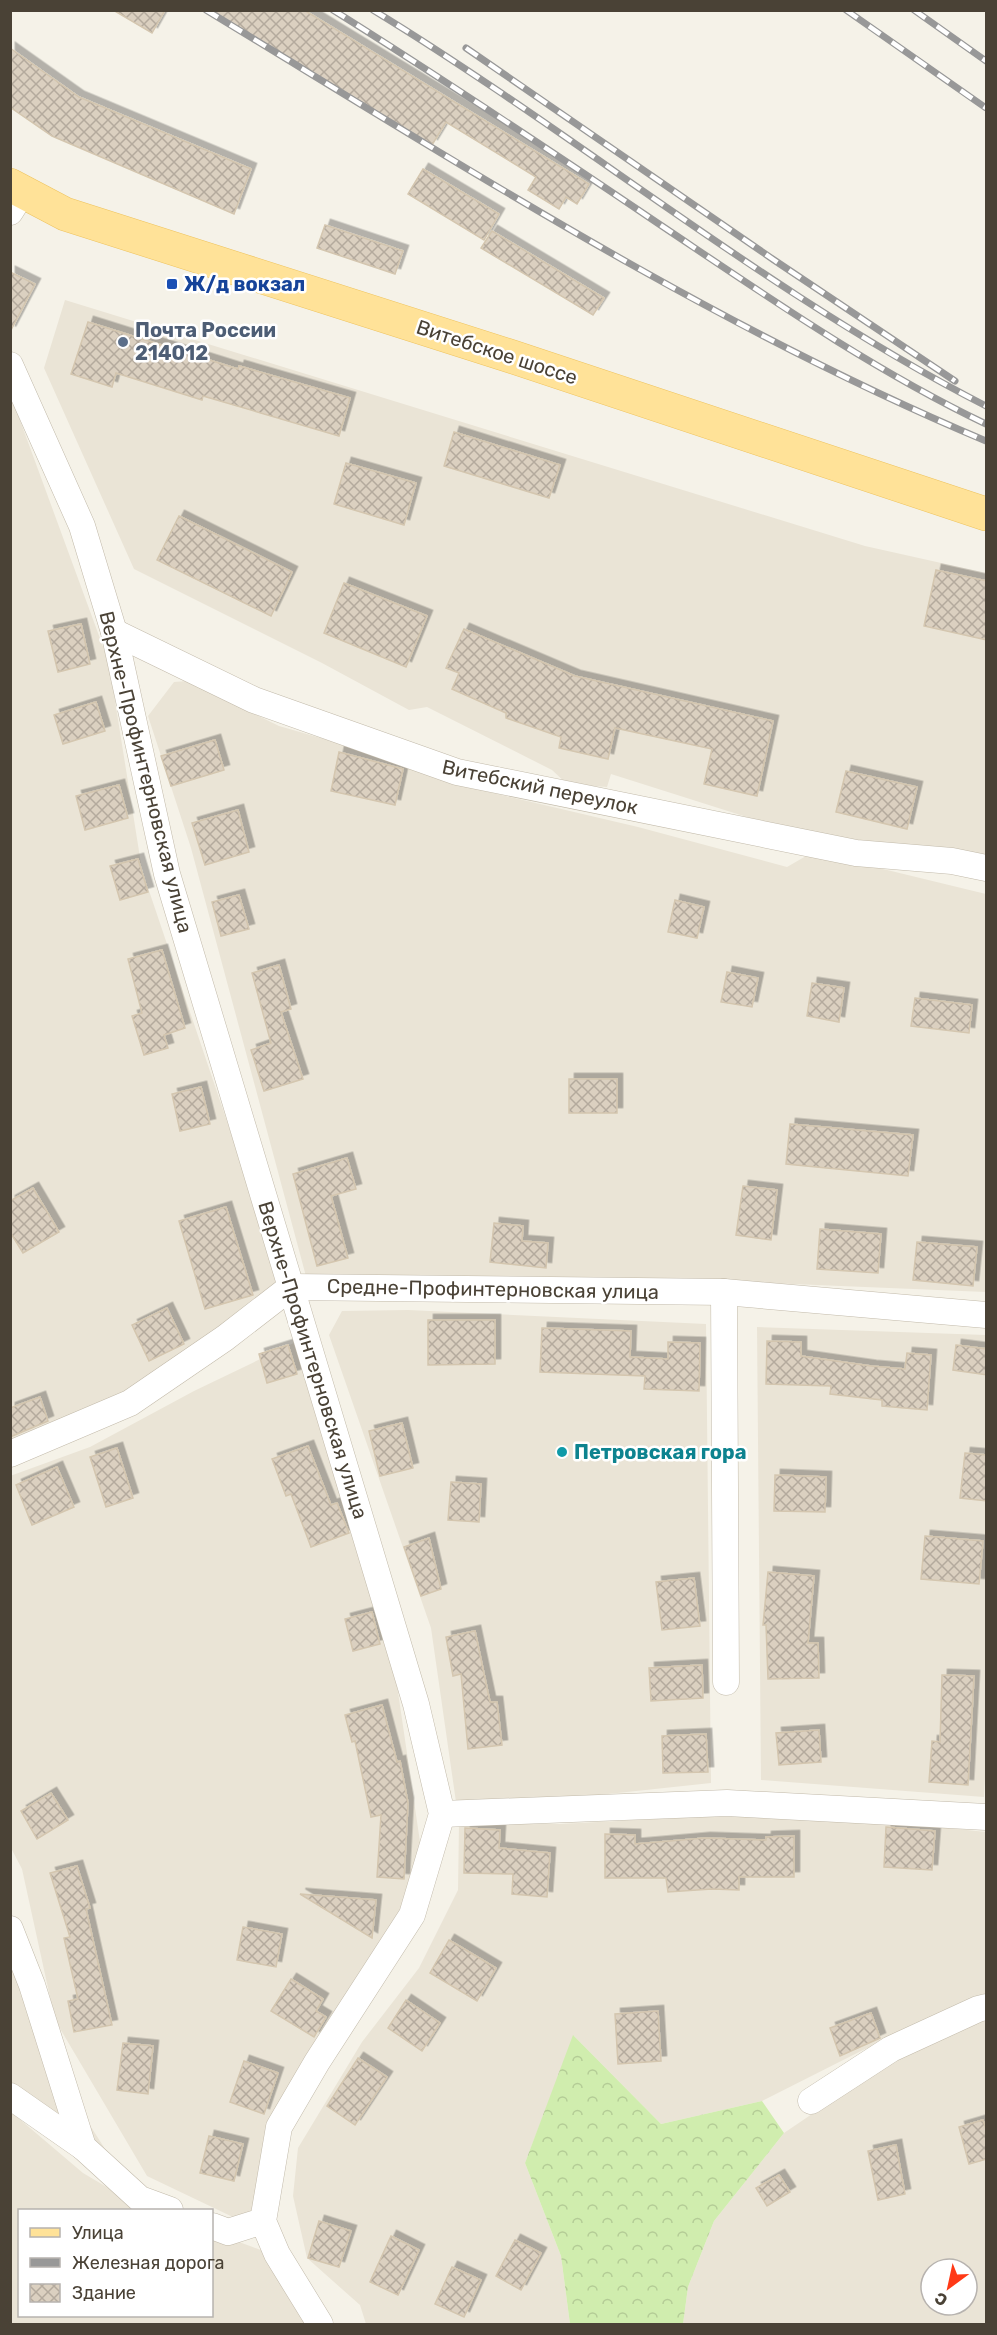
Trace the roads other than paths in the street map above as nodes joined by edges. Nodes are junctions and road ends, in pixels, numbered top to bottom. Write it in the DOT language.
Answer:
graph roads {
  1 [pos="14,197"];
  2 [pos="10,365"];
  3 [pos="987,514"];
  4 [pos="114,632"];
  5 [pos="987,868"];
  6 [pos="291,1287"];
  7 [pos="724,1292"];
  8 [pos="987,1315"];
  9 [pos="10,1454"];
  10 [pos="726,1682"];
  11 [pos="442,1814"];
  12 [pos="987,1817"];
  13 [pos="10,1929"];
  14 [pos="987,2007"];
  15 [pos="10,2096"];
  16 [pos="811,2101"];
  17 [pos="83,2146"];
  18 [pos="165,2209"];
  19 [pos="263,2221"];
  20 [pos="213,2226"];
  21 [pos="320,2325"];
  1 -- 3 [label="main road, Витебское шоссе"];
  2 -- 4 [label="street, Верхне-Профинтерновская улица"];
  4 -- 5 [label="street, Витебский переулок"];
  4 -- 6 [label="street, Верхне-Профинтерновская улица"];
  6 -- 7 [label="street, Средне-Профинтерновская улица"];
  6 -- 9 [label="street"];
  6 -- 11 [label="street, Верхне-Профинтерновская улица"];
  7 -- 8 [label="street, Средне-Профинтерновская улица"];
  7 -- 10 [label="street"];
  11 -- 12 [label="street"];
  11 -- 19 [label="street, Верхне-Профинтерновская улица"];
  13 -- 17 [label="street"];
  14 -- 16 [label="street"];
  15 -- 17 [label="street"];
  17 -- 18 [label="street"];
  19 -- 20 [label="street"];
  19 -- 21 [label="street"];
}
